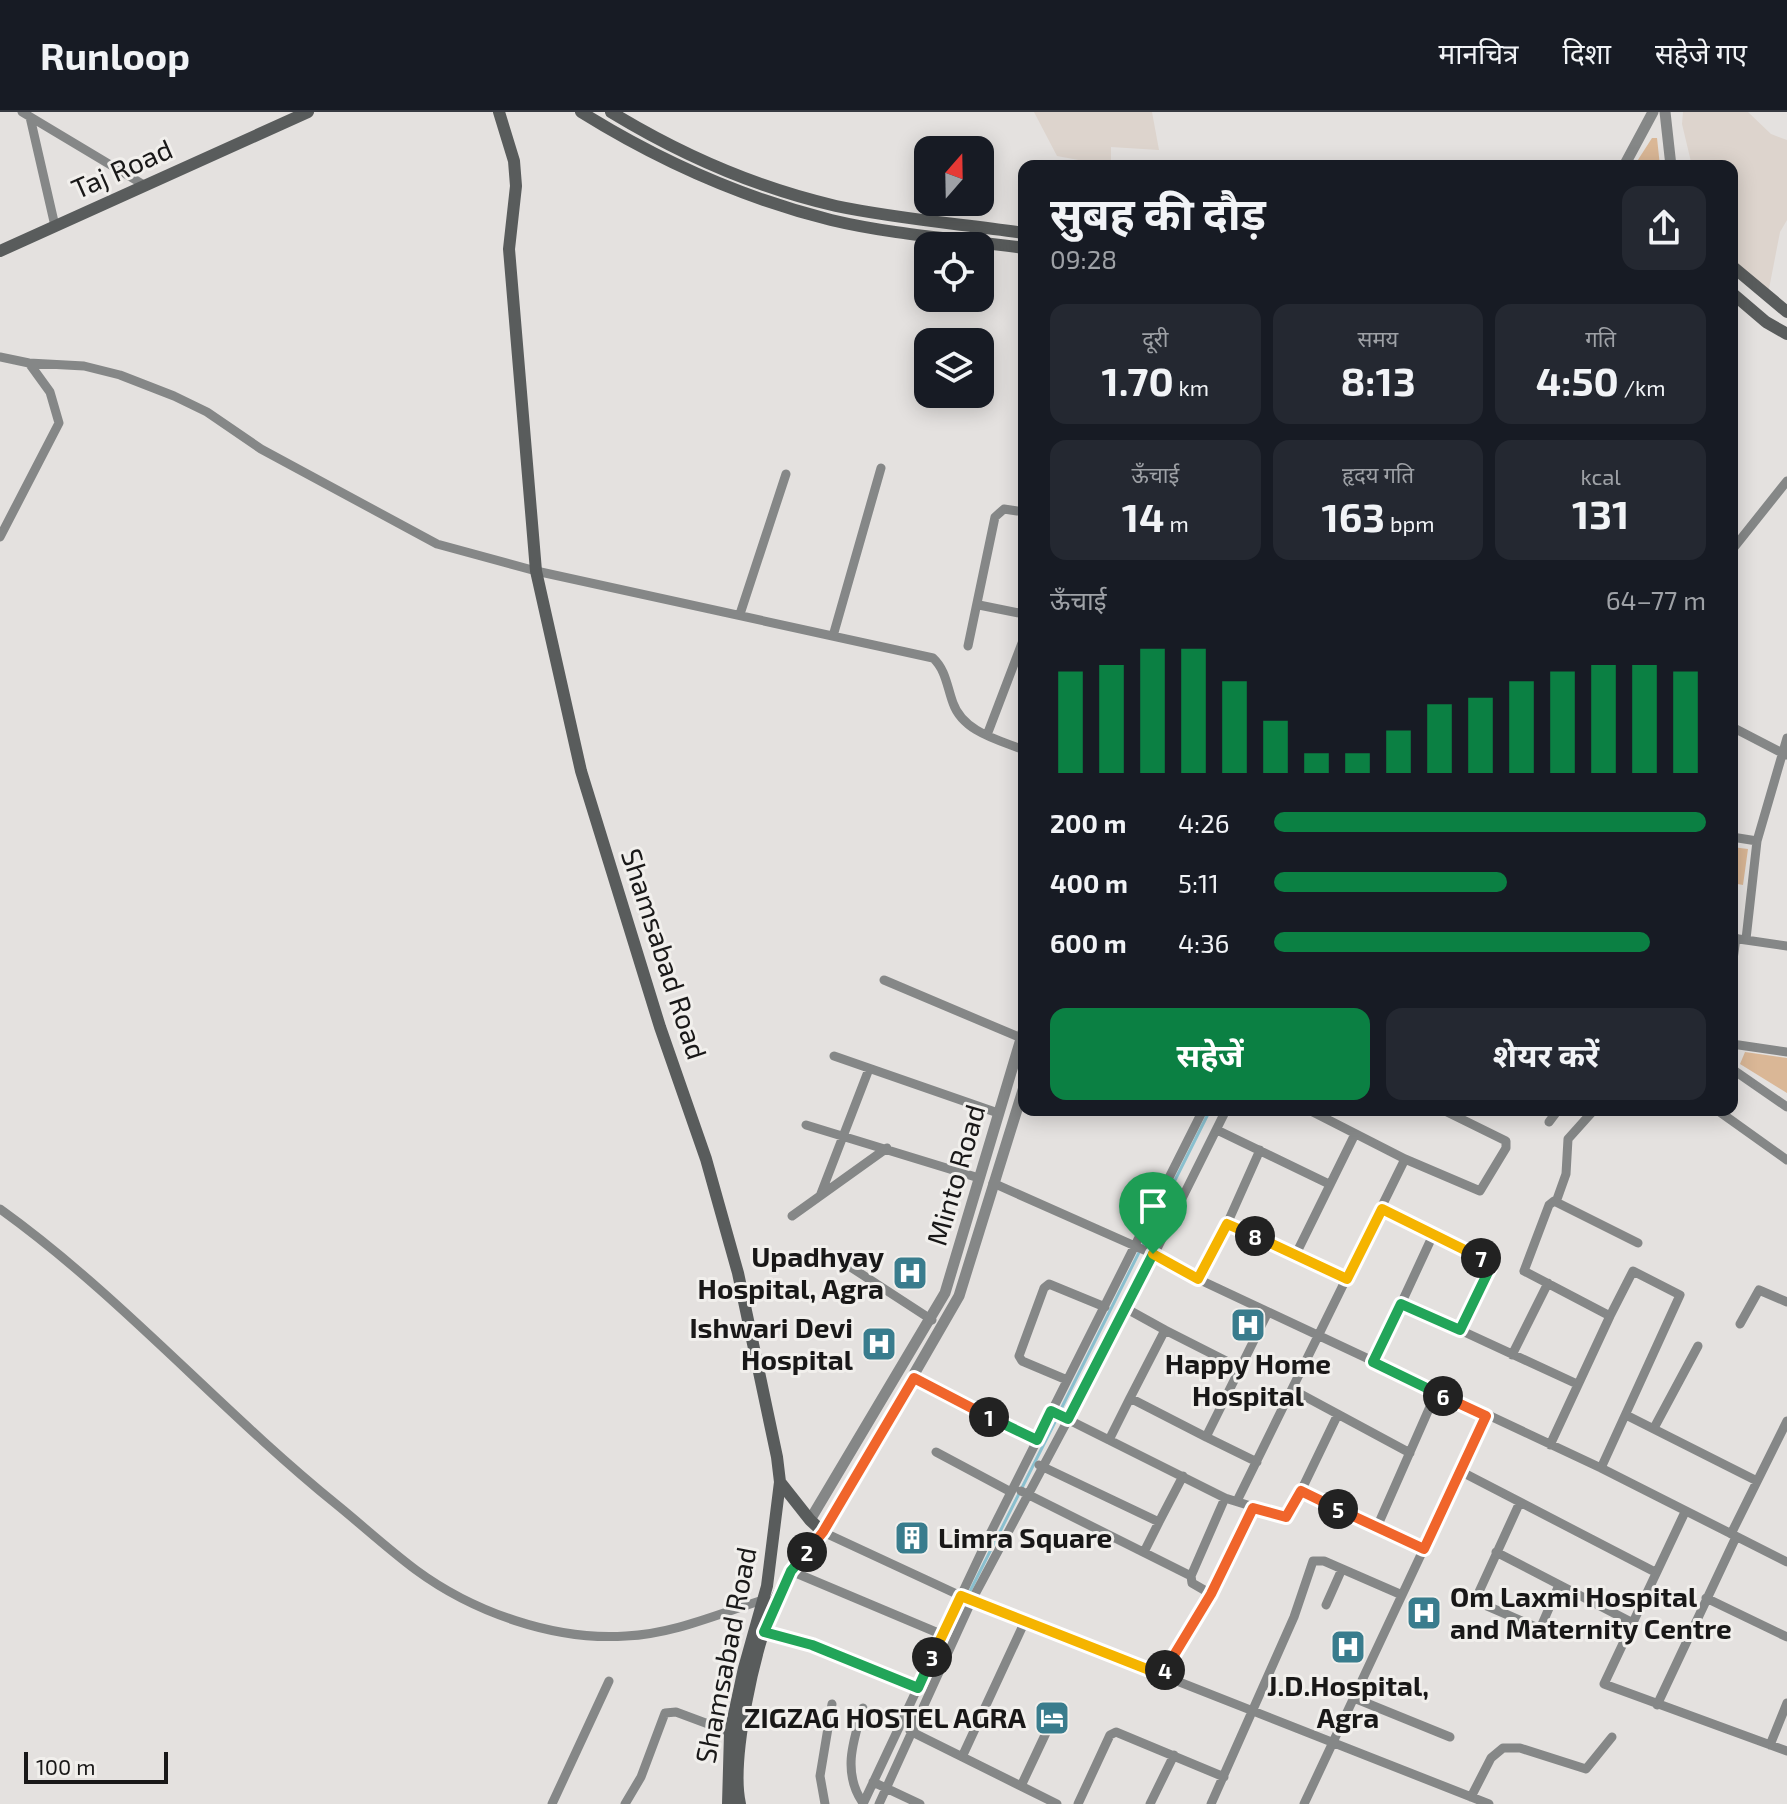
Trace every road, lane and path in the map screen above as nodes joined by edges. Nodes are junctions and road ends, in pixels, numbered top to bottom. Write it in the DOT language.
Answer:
graph roads {
  1 [pos="308,112"];
  2 [pos="499,112"];
  3 [pos="581,112"];
  4 [pos="611,112"];
  5 [pos="1653,112"];
  6 [pos="1665,112"];
  7 [pos="26,115"];
  8 [pos="1627,160"];
  9 [pos="1670,160"];
  10 [pos="144,185"];
  11 [pos="55,226"];
  12 [pos="1018,232"];
  13 [pos="1018,247"];
  14 [pos="0,251"];
  15 [pos="1738,271"];
  16 [pos="1738,298"];
  17 [pos="1787,312"];
  18 [pos="1787,334"];
  19 [pos="0,357"];
  20 [pos="29,363"];
  21 [pos="881,468"];
  22 [pos="786,474"];
  23 [pos="1787,481"];
  24 [pos="1018,511"];
  25 [pos="0,537"];
  26 [pos="1738,542"];
  27 [pos="536,571"];
  28 [pos="979,605"];
  29 [pos="1018,613"];
  30 [pos="740,614"];
  31 [pos="833,636"];
  32 [pos="968,646"];
  33 [pos="1018,654"];
  34 [pos="1738,730"];
  35 [pos="987,735"];
  36 [pos="1787,738"];
  37 [pos="1018,748"];
  38 [pos="1784,755"];
  39 [pos="1738,838"];
  40 [pos="1757,841"];
  41 [pos="1738,938"];
  42 [pos="1787,946"];
  43 [pos="884,980"];
  44 [pos="1018,1032"];
  45 [pos="1738,1045"];
  46 [pos="1018,1047"];
  47 [pos="1787,1052"];
  48 [pos="834,1056"];
  49 [pos="869,1069"];
  50 [pos="1738,1073"];
  51 [pos="1018,1106"];
  52 [pos="1787,1107"];
  53 [pos="998,1113"];
  54 [pos="1200,1116"];
  55 [pos="1223,1116"];
  56 [pos="1320,1116"];
  57 [pos="1456,1116"];
  58 [pos="1554,1116"];
  59 [pos="1589,1116"];
  60 [pos="1725,1116"];
  61 [pos="1549,1122"];
  62 [pos="806,1125"];
  63 [pos="1217,1130"];
  64 [pos="1355,1134"];
  65 [pos="843,1136"];
  66 [pos="887,1148"];
  67 [pos="1260,1150"];
  68 [pos="1405,1159"];
  69 [pos="1787,1160"];
  70 [pos="979,1178"];
  71 [pos="993,1183"];
  72 [pos="1329,1184"];
  73 [pos="820,1196"];
  74 [pos="1556,1202"];
  75 [pos="0,1209"];
  76 [pos="1382,1209"];
  77 [pos="792,1216"];
  78 [pos="1227,1224"];
  79 [pos="1433,1235"];
  80 [pos="1638,1243"];
  81 [pos="1135,1246"];
  82 [pos="1153,1254"];
  83 [pos="1296,1254"];
  84 [pos="849,1266"];
  85 [pos="1198,1279"];
  86 [pos="1347,1279"];
  87 [pos="1548,1283"];
  88 [pos="1787,1302"];
  89 [pos="1401,1304"];
  90 [pos="1105,1307"];
  91 [pos="1127,1309"];
  92 [pos="1268,1312"];
  93 [pos="1610,1316"];
  94 [pos="932,1320"];
  95 [pos="1740,1324"];
  96 [pos="1165,1330"];
  97 [pos="1460,1330"];
  98 [pos="1320,1337"];
  99 [pos="1698,1346"];
  100 [pos="1512,1355"];
  101 [pos="1373,1362"];
  102 [pos="1240,1368"];
  103 [pos="914,1378"];
  104 [pos="1067,1380"];
  105 [pos="1577,1384"];
  106 [pos="1293,1390"];
  107 [pos="1436,1393"];
  108 [pos="1130,1398"];
  109 [pos="1051,1411"];
  110 [pos="1338,1414"];
  111 [pos="1626,1415"];
  112 [pos="1486,1416"];
  113 [pos="1066,1419"];
  114 [pos="1787,1421"];
  115 [pos="1654,1428"];
  116 [pos="1206,1437"];
  117 [pos="1037,1440"];
  118 [pos="1109,1440"];
  119 [pos="1550,1445"];
  120 [pos="936,1452"];
  121 [pos="1410,1453"];
  122 [pos="1028,1459"];
  123 [pos="1257,1462"];
  124 [pos="1041,1466"];
  125 [pos="1601,1468"];
  126 [pos="1460,1471"];
  127 [pos="1183,1476"];
  128 [pos="1757,1481"];
  129 [pos="780,1482"];
  130 [pos="1013,1489"];
  131 [pos="1301,1491"];
  132 [pos="1026,1493"];
  133 [pos="1225,1498"];
  134 [pos="1237,1501"];
  135 [pos="1520,1502"];
  136 [pos="1253,1508"];
  137 [pos="1685,1512"];
  138 [pos="810,1520"];
  139 [pos="1159,1522"];
  140 [pos="1377,1527"];
  141 [pos="823,1532"];
  142 [pos="1734,1536"];
  143 [pos="1424,1549"];
  144 [pos="1144,1552"];
  145 [pos="1496,1552"];
  146 [pos="1786,1557"];
  147 [pos="1342,1569"];
  148 [pos="791,1571"];
  149 [pos="1655,1572"];
  150 [pos="1191,1576"];
  151 [pos="1559,1585"];
  152 [pos="1211,1594"];
  153 [pos="1402,1595"];
  154 [pos="967,1598"];
  155 [pos="1706,1598"];
  156 [pos="770,1600"];
  157 [pos="1326,1605"];
  158 [pos="1025,1621"];
  159 [pos="1631,1622"];
  160 [pos="764,1632"];
  161 [pos="943,1635"];
  162 [pos="1787,1637"];
  163 [pos="1162,1675"];
  164 [pos="609,1681"];
  165 [pos="918,1688"];
  166 [pos="1354,1698"];
  167 [pos="1787,1703"];
  168 [pos="832,1704"];
  169 [pos="1657,1705"];
  170 [pos="863,1708"];
  171 [pos="1251,1711"];
  172 [pos="1053,1718"];
  173 [pos="906,1729"];
  174 [pos="736,1735"];
  175 [pos="1450,1737"];
  176 [pos="1612,1737"];
  177 [pos="1333,1745"];
  178 [pos="1770,1745"];
  179 [pos="1787,1751"];
  180 [pos="1174,1755"];
  181 [pos="962,1757"];
  182 [pos="1224,1777"];
  183 [pos="880,1785"];
  184 [pos="1021,1786"];
  185 [pos="1471,1797"];
  186 [pos="552,1804"];
  187 [pos="625,1804"];
  188 [pos="728,1804"];
  189 [pos="740,1804"];
  190 [pos="825,1804"];
  191 [pos="863,1804"];
  192 [pos="879,1804"];
  193 [pos="920,1804"];
  194 [pos="1057,1804"];
  195 [pos="1078,1804"];
  196 [pos="1150,1804"];
  197 [pos="1211,1804"];
  198 [pos="1304,1804"];
  199 [pos="1489,1804"];
  1 -- 10 [label="main road, Taj Road"];
  2 -- 27 [label="main road, Shamsabad Road"];
  3 -- 13 [label="main road"];
  4 -- 12 [label="main road"];
  5 -- 8 [label="street"];
  6 -- 9 [label="street"];
  7 -- 10 [label="street"];
  7 -- 11 [label="street"];
  10 -- 11 [label="main road, Taj Road"];
  11 -- 14 [label="main road, Taj Road"];
  15 -- 17 [label="main road"];
  16 -- 18 [label="main road"];
  19 -- 20 [label="street"];
  20 -- 25 [label="street"];
  20 -- 27 [label="street"];
  21 -- 31 [label="street"];
  22 -- 30 [label="street"];
  23 -- 26 [label="street"];
  24 -- 28 [label="street"];
  27 -- 30 [label="street"];
  27 -- 129 [label="main road, Shamsabad Road"];
  28 -- 29 [label="street"];
  28 -- 32 [label="street"];
  30 -- 31 [label="street"];
  31 -- 35 [label="street"];
  33 -- 35 [label="street"];
  34 -- 38 [label="street"];
  35 -- 37 [label="street"];
  36 -- 38 [label="street"];
  38 -- 40 [label="street"];
  39 -- 40 [label="street"];
  40 -- 41 [label="street"];
  41 -- 42 [label="street"];
  43 -- 44 [label="street"];
  45 -- 47 [label="street"];
  46 -- 53 [label="street, Minto Road"];
  48 -- 49 [label="street"];
  49 -- 53 [label="street"];
  49 -- 65 [label="street"];
  50 -- 52 [label="street"];
  51 -- 71 [label="street, Minto Road"];
  53 -- 70 [label="street, Minto Road"];
  54 -- 81 [label="street"];
  55 -- 63 [label="street"];
  56 -- 64 [label="street"];
  57 -- 68 [label="street"];
  58 -- 61 [label="street"];
  59 -- 74 [label="street"];
  60 -- 69 [label="street"];
  62 -- 65 [label="street"];
  63 -- 67 [label="street"];
  63 -- 82 [label="street"];
  64 -- 68 [label="street"];
  64 -- 72 [label="street"];
  65 -- 66 [label="street"];
  65 -- 73 [label="street"];
  66 -- 70 [label="street"];
  66 -- 73 [label="street"];
  67 -- 72 [label="street"];
  67 -- 78 [label="street"];
  68 -- 76 [label="street"];
  70 -- 94 [label="street, Minto Road"];
  71 -- 81 [label="street"];
  71 -- 103 [label="street, Minto Road"];
  72 -- 83 [label="street"];
  73 -- 77 [label="street"];
  74 -- 80 [label="street"];
  74 -- 87 [label="street"];
  75 -- 156 [label="street"];
  76 -- 79 [label="street"];
  76 -- 86 [label="street"];
  78 -- 83 [label="street"];
  78 -- 85 [label="street"];
  79 -- 89 [label="street"];
  79 -- 97 [label="street"];
  81 -- 82 [label="street"];
  81 -- 90 [label="street"];
  82 -- 85 [label="street"];
  82 -- 91 [label="street"];
  83 -- 86 [label="street"];
  84 -- 94 [label="street"];
  85 -- 92 [label="street"];
  86 -- 98 [label="street"];
  87 -- 93 [label="street"];
  87 -- 100 [label="street"];
  88 -- 95 [label="street"];
  89 -- 97 [label="street"];
  89 -- 101 [label="street"];
  90 -- 104 [label="street"];
  90 -- 104 [label="street"];
  91 -- 96 [label="street"];
  91 -- 113 [label="street"];
  92 -- 98 [label="street"];
  92 -- 102 [label="street"];
  93 -- 105 [label="street"];
  93 -- 111 [label="street"];
  94 -- 138 [label="street, Minto Road"];
  96 -- 102 [label="street"];
  96 -- 108 [label="street"];
  97 -- 100 [label="street"];
  98 -- 101 [label="street"];
  98 -- 106 [label="street"];
  99 -- 115 [label="street"];
  100 -- 105 [label="street"];
  101 -- 107 [label="street"];
  102 -- 116 [label="street"];
  103 -- 117 [label="street"];
  103 -- 141 [label="street, Minto Road"];
  104 -- 109 [label="street"];
  105 -- 119 [label="street"];
  106 -- 110 [label="street"];
  106 -- 123 [label="street"];
  107 -- 112 [label="street"];
  107 -- 121 [label="street"];
  108 -- 116 [label="street"];
  108 -- 118 [label="street"];
  109 -- 113 [label="street"];
  109 -- 117 [label="street"];
  110 -- 121 [label="street"];
  110 -- 131 [label="street"];
  111 -- 115 [label="street"];
  111 -- 125 [label="street"];
  112 -- 119 [label="street"];
  112 -- 126 [label="street"];
  113 -- 118 [label="street"];
  113 -- 124 [label="street"];
  114 -- 128 [label="street"];
  115 -- 128 [label="street"];
  116 -- 123 [label="street"];
  117 -- 122 [label="street"];
  118 -- 127 [label="street"];
  119 -- 125 [label="street"];
  120 -- 130 [label="street"];
  121 -- 140 [label="street"];
  122 -- 124 [label="street"];
  122 -- 130 [label="street"];
  123 -- 134 [label="street"];
  124 -- 132 [label="street"];
  124 -- 139 [label="street"];
  125 -- 137 [label="street"];
  126 -- 135 [label="street"];
  126 -- 143 [label="street"];
  127 -- 133 [label="street"];
  127 -- 139 [label="street"];
  128 -- 142 [label="street"];
  129 -- 138 [label="main road"];
  129 -- 156 [label="main road, Shamsabad Road"];
  130 -- 132 [label="street"];
  130 -- 154 [label="street"];
  131 -- 136 [label="street"];
  131 -- 140 [label="street"];
  132 -- 144 [label="street"];
  132 -- 154 [label="street"];
  133 -- 134 [label="street"];
  133 -- 150 [label="street"];
  134 -- 136 [label="street"];
  135 -- 145 [label="street"];
  135 -- 149 [label="street"];
  136 -- 152 [label="street"];
  137 -- 142 [label="street"];
  137 -- 149 [label="street"];
  138 -- 141 [label="main road"];
  139 -- 144 [label="street"];
  140 -- 143 [label="street"];
  141 -- 148 [label="main road, Minto Road"];
  141 -- 154 [label="street"];
  142 -- 146 [label="street"];
  142 -- 155 [label="street"];
  143 -- 153 [label="street"];
  144 -- 150 [label="street"];
  145 -- 151 [label="street"];
  145 -- 151 [label="street"];
  147 -- 153 [label="street"];
  147 -- 157 [label="street"];
  147 -- 171 [label="street"];
  148 -- 156 [label="main road, Minto Road"];
  148 -- 161 [label="street"];
  149 -- 159 [label="street"];
  150 -- 152 [label="street"];
  151 -- 159 [label="street"];
  152 -- 163 [label="street"];
  153 -- 166 [label="street"];
  154 -- 158 [label="street"];
  154 -- 161 [label="street"];
  154 -- 173 [label="street"];
  155 -- 162 [label="street"];
  155 -- 169 [label="street"];
  156 -- 160 [label="main road, Shamsabad Road"];
  156 -- 174 [label="main road, Shamsabad Road"];
  158 -- 163 [label="street"];
  158 -- 181 [label="street"];
  159 -- 169 [label="street"];
  160 -- 165 [label="street"];
  160 -- 174 [label="main road, Shamsabad Road"];
  161 -- 165 [label="street"];
  163 -- 171 [label="street"];
  164 -- 186 [label="street"];
  165 -- 173 [label="street"];
  166 -- 175 [label="street"];
  166 -- 177 [label="street"];
  167 -- 178 [label="street"];
  168 -- 190 [label="street"];
  169 -- 178 [label="street"];
  170 -- 191 [label="street"];
  171 -- 177 [label="street"];
  171 -- 182 [label="street"];
  172 -- 184 [label="street"];
  173 -- 181 [label="street"];
  173 -- 183 [label="street"];
  174 -- 187 [label="street"];
  174 -- 188 [label="main road, Shamsabad Road"];
  174 -- 189 [label="main road, Shamsabad Road"];
  176 -- 185 [label="street"];
  177 -- 185 [label="street"];
  177 -- 198 [label="street"];
  178 -- 179 [label="street"];
  180 -- 182 [label="street"];
  180 -- 195 [label="street"];
  180 -- 196 [label="street"];
  181 -- 184 [label="street"];
  182 -- 197 [label="street"];
  183 -- 191 [label="street"];
  183 -- 192 [label="street"];
  183 -- 193 [label="street"];
  184 -- 194 [label="street"];
  185 -- 199 [label="street"];
}
